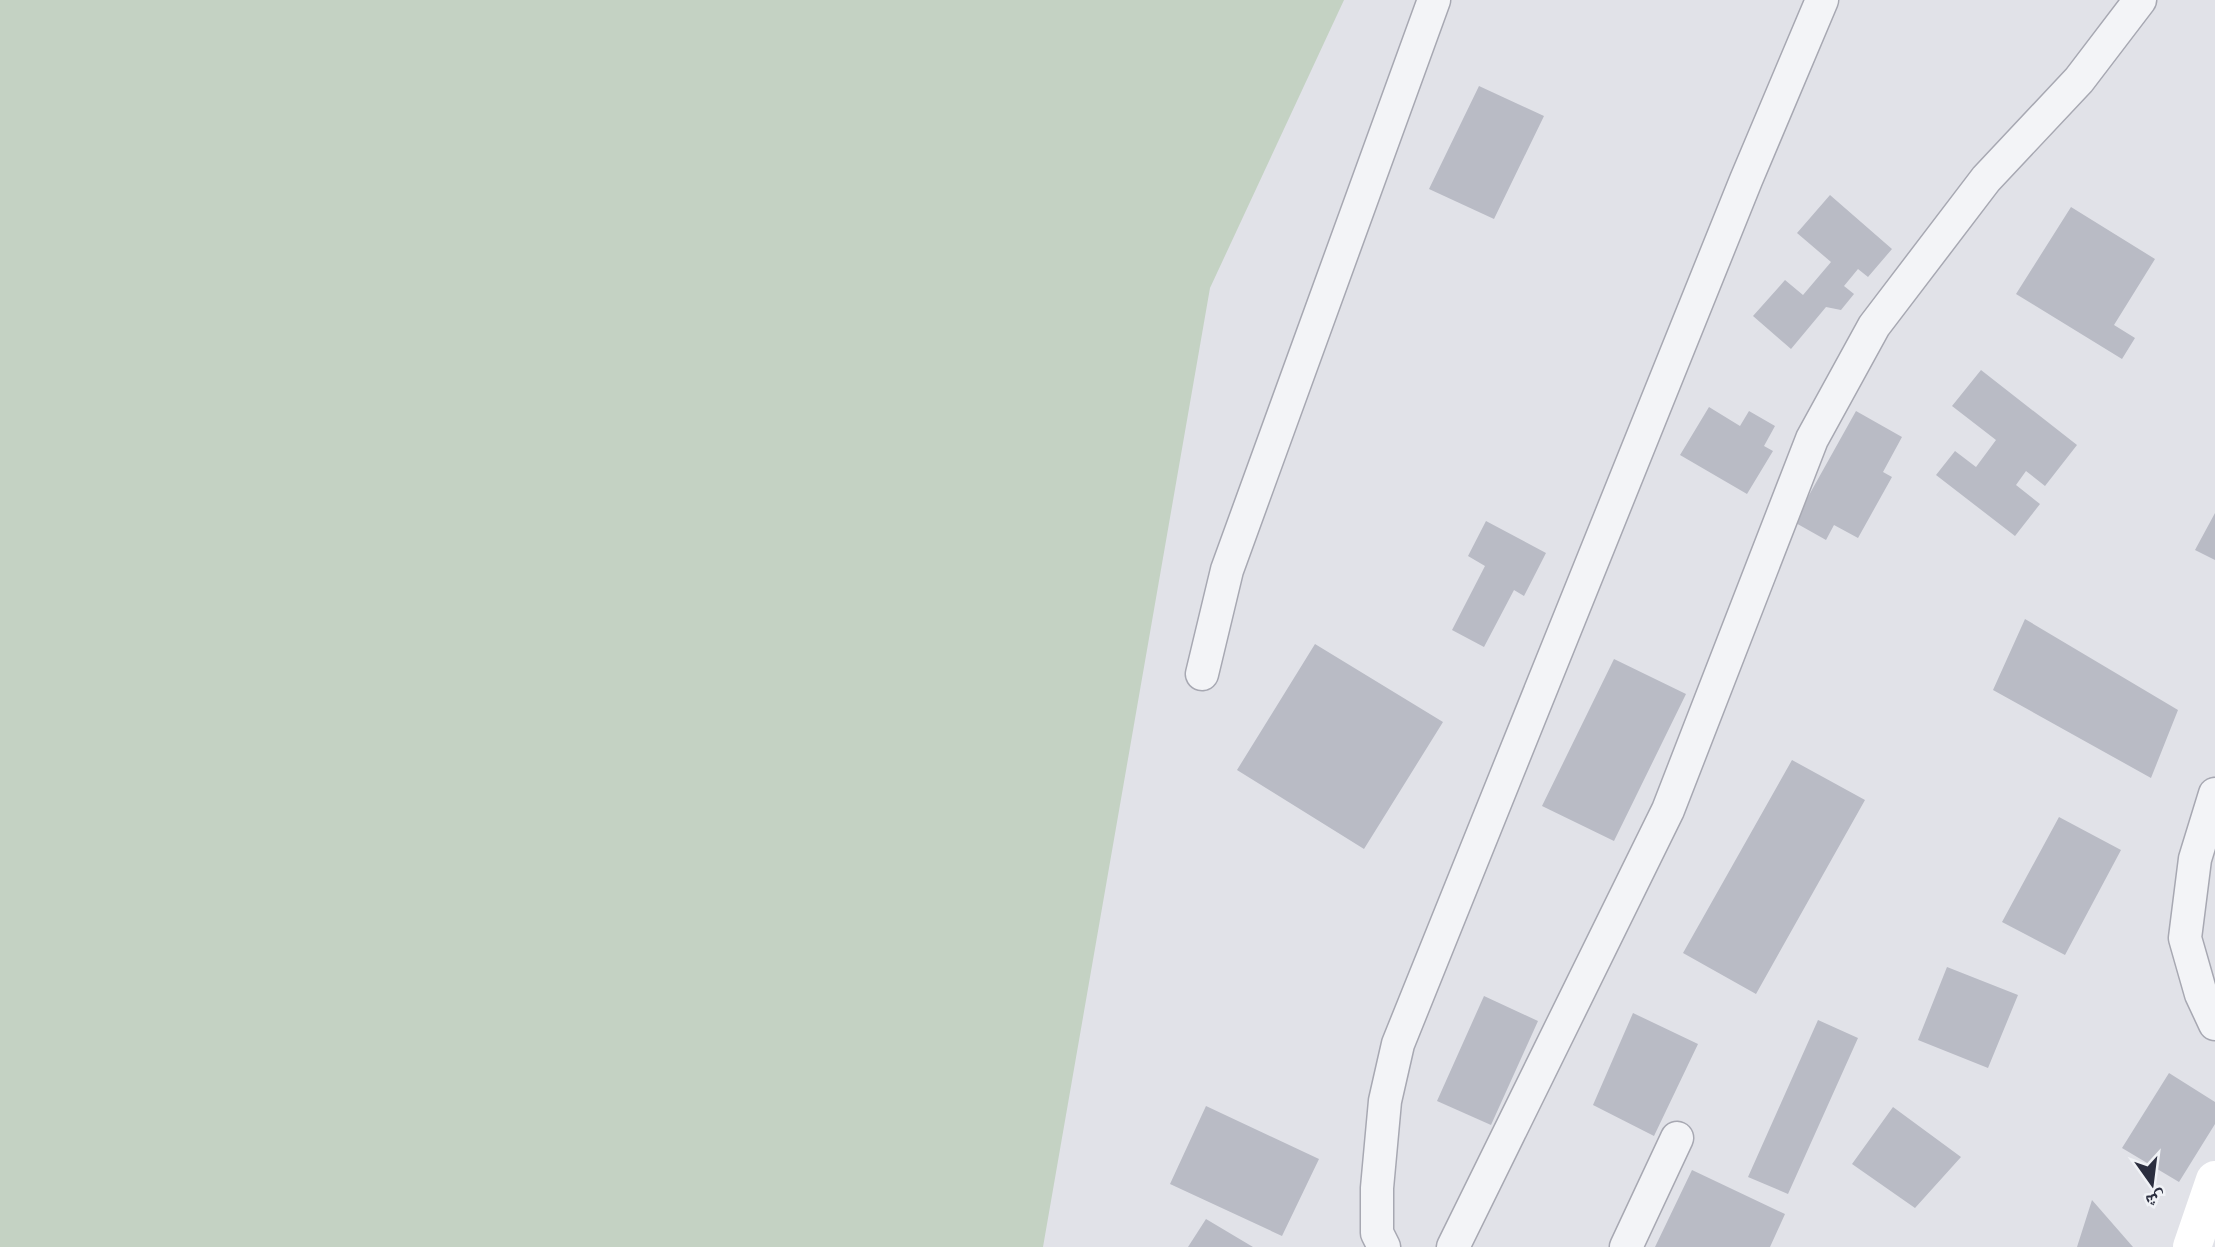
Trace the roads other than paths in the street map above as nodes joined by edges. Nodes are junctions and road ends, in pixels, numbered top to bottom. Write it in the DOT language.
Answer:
graph roads {
  1 [pos="1434,0"];
  2 [pos="1822,0"];
  3 [pos="2140,0"];
  4 [pos="1202,674"];
  5 [pos="2215,794"];
  6 [pos="2215,1024"];
  7 [pos="1677,1138"];
  8 [pos="2215,1180"];
  9 [pos="1384,1247"];
  10 [pos="1453,1247"];
  11 [pos="1626,1247"];
  12 [pos="2192,1247"];
  1 -- 4 [label="street"];
  2 -- 9 [label="street"];
  3 -- 10 [label="street"];
  5 -- 6 [label="street"];
  7 -- 11 [label="street"];
  8 -- 12 [label="street"];
}
